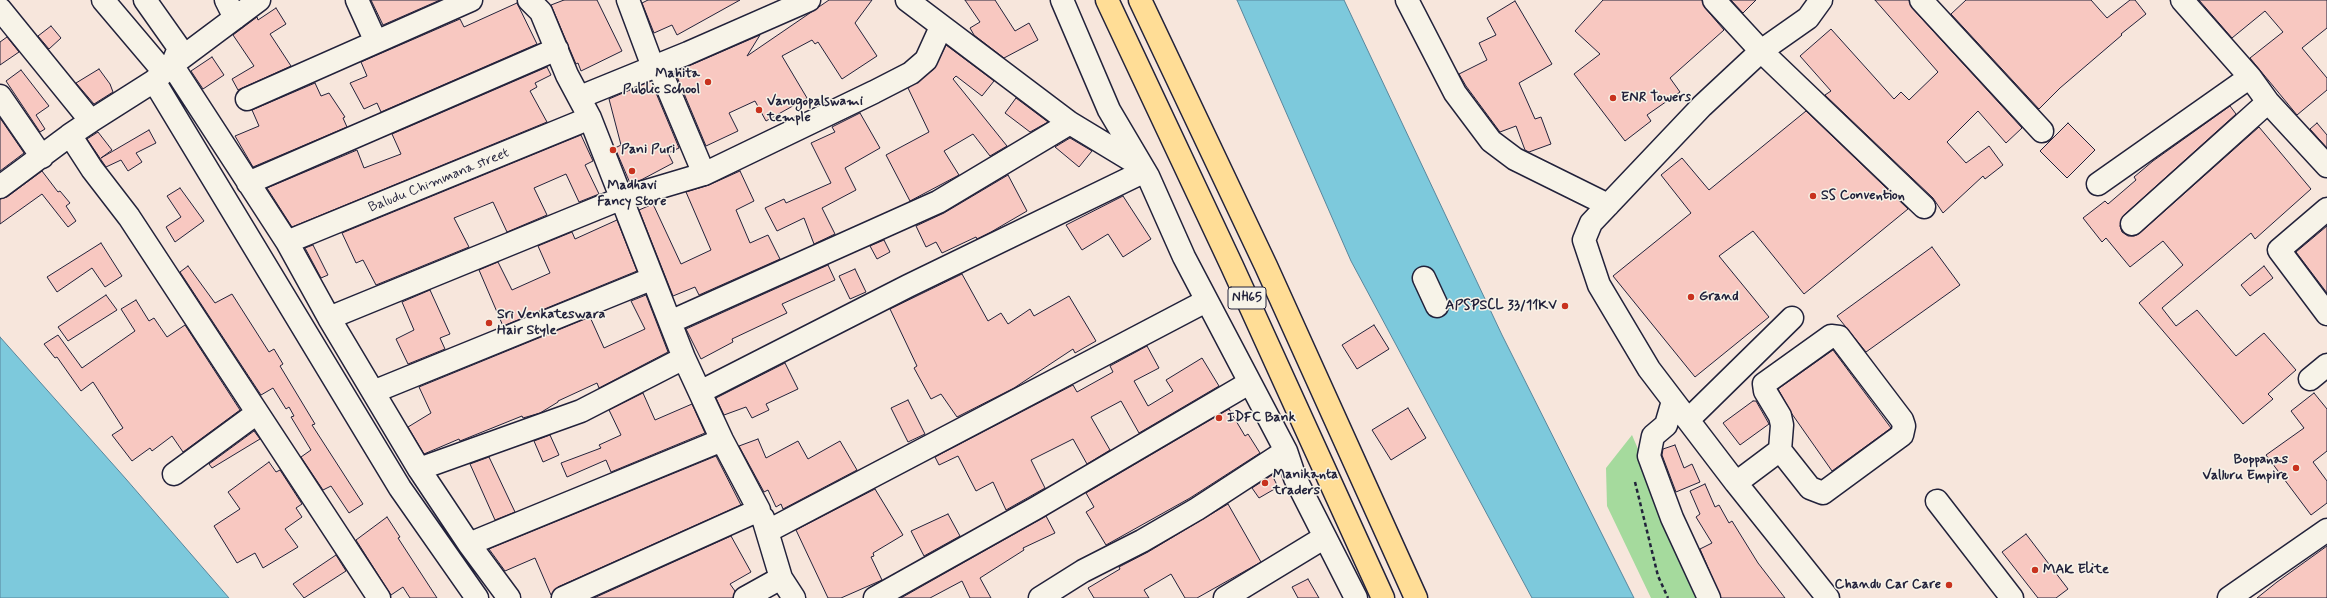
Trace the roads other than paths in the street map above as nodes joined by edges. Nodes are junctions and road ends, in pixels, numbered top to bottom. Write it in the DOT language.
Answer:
graph roads {
  1 [pos="102,0"];
  2 [pos="145,0"];
  3 [pos="259,0"];
  4 [pos="357,0"];
  5 [pos="471,0"];
  6 [pos="529,0"];
  7 [pos="628,0"];
  8 [pos="809,0"];
  9 [pos="907,0"];
  10 [pos="1062,0"];
  11 [pos="1107,0"];
  12 [pos="1140,0"];
  13 [pos="1407,0"];
  14 [pos="1714,0"];
  15 [pos="1921,0"];
  16 [pos="2182,0"];
  17 [pos="1812,4"];
  18 [pos="0,9"];
  19 [pos="230,9"];
  20 [pos="941,27"];
  21 [pos="376,42"];
  22 [pos="557,49"];
  23 [pos="1760,51"];
  24 [pos="655,66"];
  25 [pos="163,73"];
  26 [pos="2250,77"];
  27 [pos="0,96"];
  28 [pos="580,97"];
  29 [pos="247,99"];
  30 [pos="2268,102"];
  31 [pos="590,118"];
  32 [pos="91,121"];
  33 [pos="1070,123"];
  34 [pos="2042,131"];
  35 [pos="70,136"];
  36 [pos="42,157"];
  37 [pos="2327,166"];
  38 [pos="1144,169"];
  39 [pos="704,174"];
  40 [pos="248,183"];
  41 [pos="2098,184"];
  42 [pos="0,187"];
  43 [pos="620,199"];
  44 [pos="1608,205"];
  45 [pos="1924,207"];
  46 [pos="2327,209"];
  47 [pos="2132,224"];
  48 [pos="287,242"];
  49 [pos="1424,278"];
  50 [pos="652,279"];
  51 [pos="1206,301"];
  52 [pos="1437,306"];
  53 [pos="2327,314"];
  54 [pos="329,318"];
  55 [pos="1792,318"];
  56 [pos="670,322"];
  57 [pos="684,358"];
  58 [pos="2327,365"];
  59 [pos="2310,379"];
  60 [pos="1249,383"];
  61 [pos="373,392"];
  62 [pos="700,392"];
  63 [pos="1673,401"];
  64 [pos="257,413"];
  65 [pos="1688,420"];
  66 [pos="722,440"];
  67 [pos="1780,450"];
  68 [pos="1286,451"];
  69 [pos="419,469"];
  70 [pos="174,474"];
  71 [pos="1736,483"];
  72 [pos="1937,500"];
  73 [pos="759,510"];
  74 [pos="768,530"];
  75 [pos="2327,530"];
  76 [pos="1326,537"];
  77 [pos="468,544"];
  78 [pos="781,578"];
  79 [pos="379,598"];
  80 [pos="477,598"];
  81 [pos="509,598"];
  82 [pos="563,598"];
  83 [pos="746,598"];
  84 [pos="794,598"];
  85 [pos="875,598"];
  86 [pos="1040,598"];
  87 [pos="1225,598"];
  88 [pos="1356,598"];
  89 [pos="1383,598"];
  90 [pos="1416,598"];
  91 [pos="1709,598"];
  92 [pos="1828,598"];
  93 [pos="2012,598"];
  94 [pos="2229,598"];
  1 -- 25 [label="street"];
  2 -- 25 [label="street"];
  3 -- 19 [label="street"];
  4 -- 21 [label="street"];
  5 -- 21 [label="street"];
  6 -- 22 [label="street"];
  7 -- 24 [label="street"];
  8 -- 24 [label="street"];
  9 -- 20 [label="street"];
  10 -- 38 [label="street"];
  11 -- 89 [label="highway, NH65"];
  12 -- 90 [label="highway, NH65"];
  13 -- 44 [label="street"];
  14 -- 23 [label="street"];
  15 -- 34 [label="street"];
  16 -- 26 [label="street"];
  17 -- 23 [label="street"];
  18 -- 32 [label="street"];
  19 -- 25 [label="street"];
  20 -- 33 [label="street"];
  20 -- 39 [label="street"];
  21 -- 29 [label="street"];
  22 -- 28 [label="street"];
  22 -- 40 [label="street"];
  23 -- 44 [label="street"];
  23 -- 45 [label="street"];
  24 -- 28 [label="street"];
  24 -- 39 [label="street"];
  25 -- 32 [label="street"];
  25 -- 40 [label="street"];
  25 -- 80 [label="street"];
  26 -- 30 [label="street"];
  26 -- 41 [label="street"];
  27 -- 36 [label="street"];
  28 -- 31 [label="street"];
  30 -- 37 [label="street"];
  30 -- 47 [label="street"];
  31 -- 43 [label="street"];
  31 -- 48 [label="street, Baludu Chimmana street"];
  32 -- 35 [label="street"];
  33 -- 38 [label="street"];
  33 -- 56 [label="street"];
  35 -- 36 [label="street"];
  35 -- 64 [label="street"];
  36 -- 42 [label="street"];
  38 -- 51 [label="street"];
  38 -- 62 [label="street"];
  39 -- 43 [label="street"];
  40 -- 48 [label="street"];
  43 -- 50 [label="street"];
  43 -- 54 [label="street"];
  44 -- 63 [label="street"];
  46 -- 53 [label="street"];
  48 -- 54 [label="street"];
  49 -- 52 [label="street"];
  50 -- 56 [label="street"];
  50 -- 61 [label="street"];
  51 -- 60 [label="street"];
  51 -- 74 [label="street"];
  54 -- 61 [label="street"];
  55 -- 65 [label="street"];
  56 -- 57 [label="street"];
  57 -- 62 [label="street"];
  57 -- 69 [label="street"];
  58 -- 59 [label="street"];
  60 -- 68 [label="street"];
  60 -- 85 [label="street"];
  61 -- 69 [label="street"];
  62 -- 66 [label="street"];
  63 -- 65 [label="street"];
  63 -- 91 [label="street"];
  64 -- 70 [label="street"];
  64 -- 79 [label="street"];
  65 -- 71 [label="street"];
  66 -- 73 [label="street"];
  66 -- 77 [label="street"];
  67 -- 67 [label="street"];
  67 -- 71 [label="street"];
  68 -- 76 [label="street"];
  68 -- 86 [label="street"];
  69 -- 77 [label="street"];
  71 -- 92 [label="street"];
  72 -- 93 [label="street"];
  73 -- 74 [label="street"];
  73 -- 82 [label="street"];
  74 -- 78 [label="street"];
  75 -- 94 [label="street"];
  76 -- 87 [label="street"];
  76 -- 88 [label="street"];
  77 -- 81 [label="street"];
  78 -- 83 [label="street"];
  78 -- 84 [label="street"];
}
